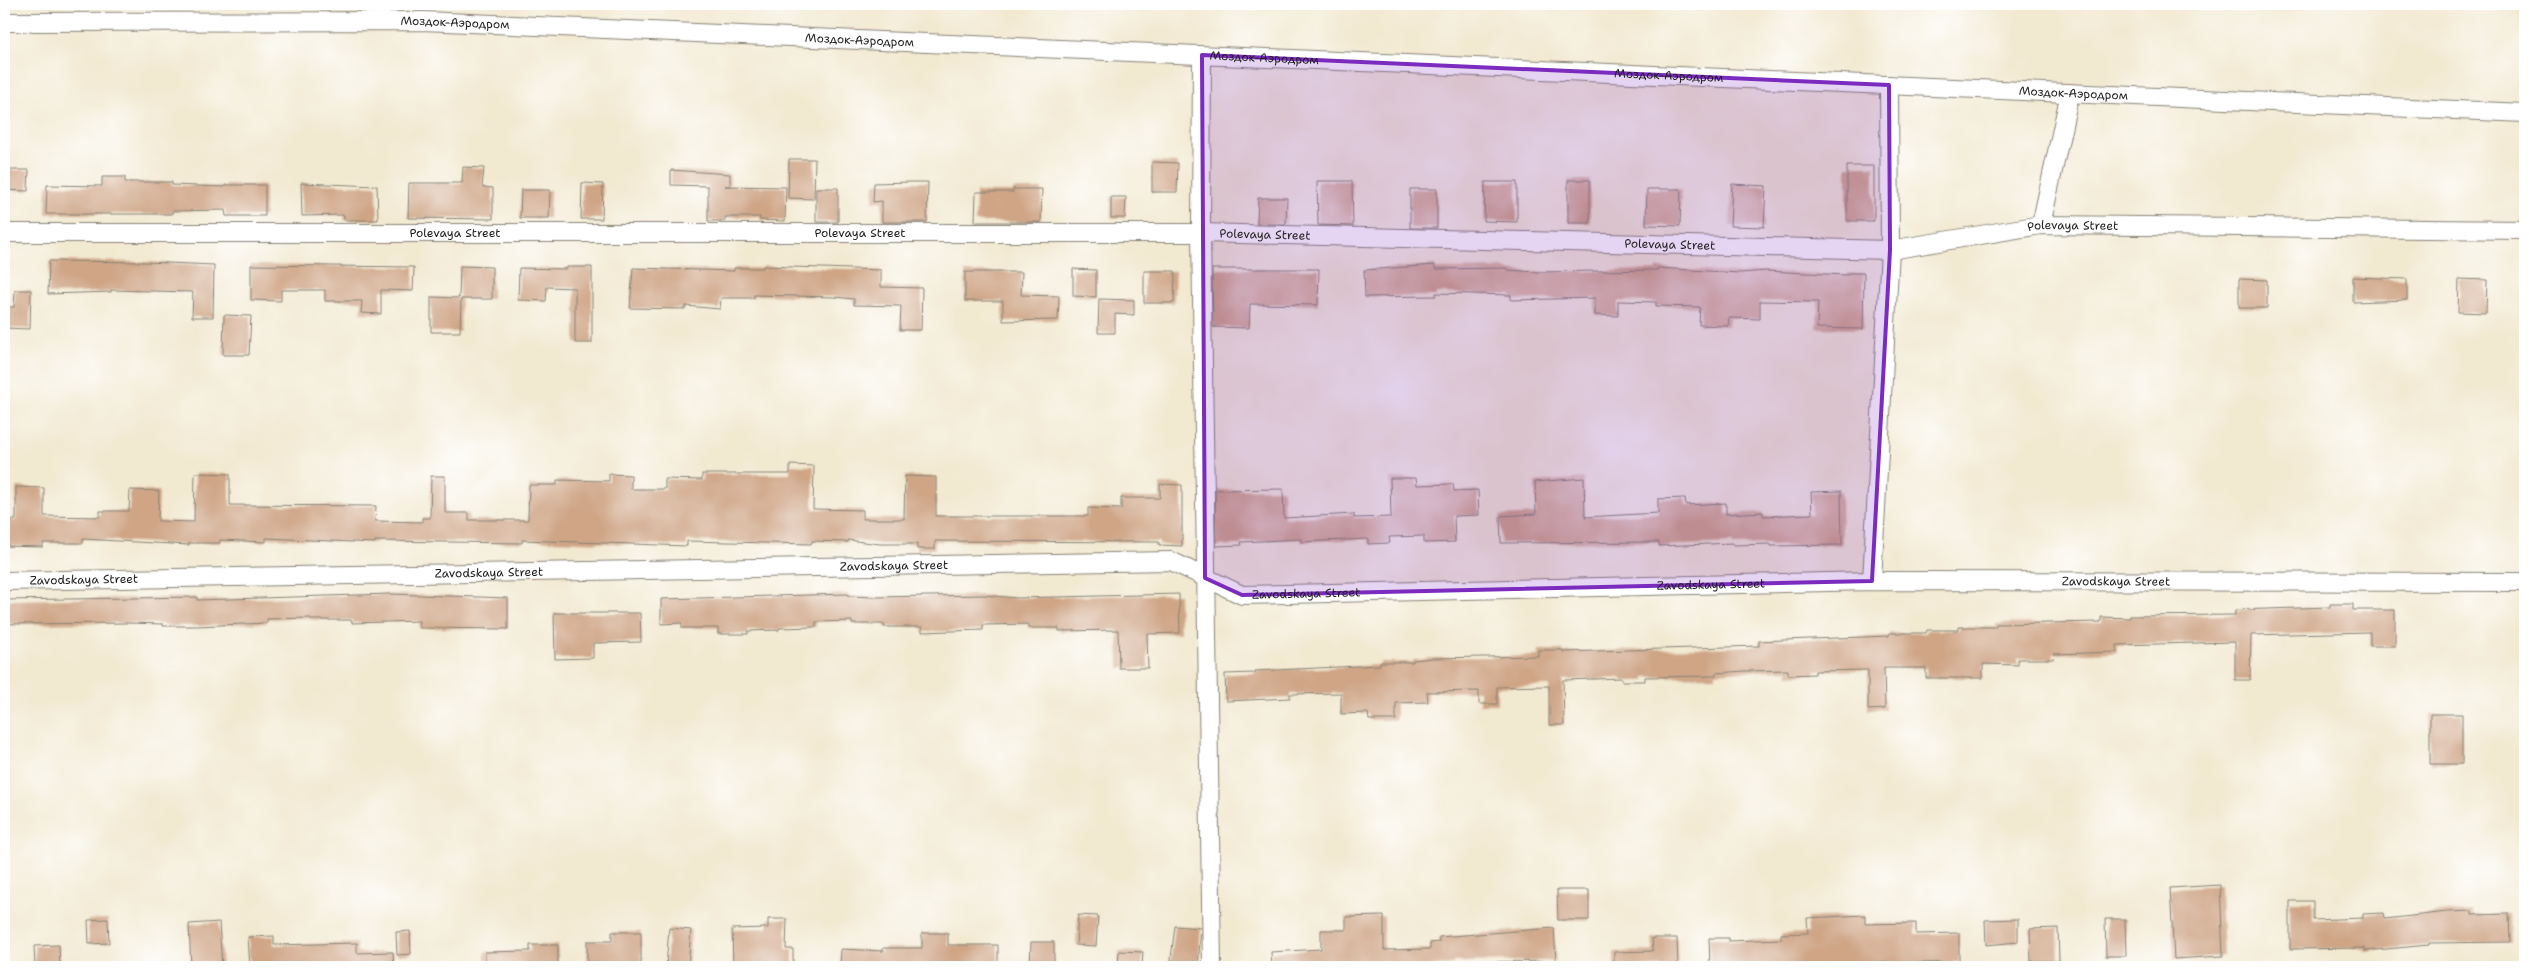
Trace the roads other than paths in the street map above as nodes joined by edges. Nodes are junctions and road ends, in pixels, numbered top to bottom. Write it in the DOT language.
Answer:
graph roads {
  1 [pos="4,22"];
  2 [pos="1202,55"];
  3 [pos="1889,85"];
  4 [pos="2070,93"];
  5 [pos="2525,113"];
  6 [pos="2041,225"];
  7 [pos="2525,230"];
  8 [pos="4,233"];
  9 [pos="1201,233"];
  10 [pos="1890,250"];
  11 [pos="1205,578"];
  12 [pos="4,581"];
  13 [pos="1872,581"];
  14 [pos="2525,582"];
  15 [pos="1212,967"];
  1 -- 2 [label="street, Моздок-Аэродром"];
  2 -- 3 [label="street, Моздок-Аэродром"];
  2 -- 9 [label="street"];
  3 -- 4 [label="street, Моздок-Аэродром"];
  3 -- 10 [label="street"];
  4 -- 5 [label="street, Моздок-Аэродром"];
  4 -- 6 [label="street"];
  6 -- 7 [label="street, Polevaya Street"];
  6 -- 10 [label="street, Polevaya Street"];
  8 -- 9 [label="street, Polevaya Street"];
  9 -- 10 [label="street, Polevaya Street"];
  9 -- 11 [label="street"];
  10 -- 13 [label="street"];
  11 -- 12 [label="street, Zavodskaya Street"];
  11 -- 13 [label="street, Zavodskaya Street"];
  11 -- 15 [label="street"];
  13 -- 14 [label="street, Zavodskaya Street"];
}
